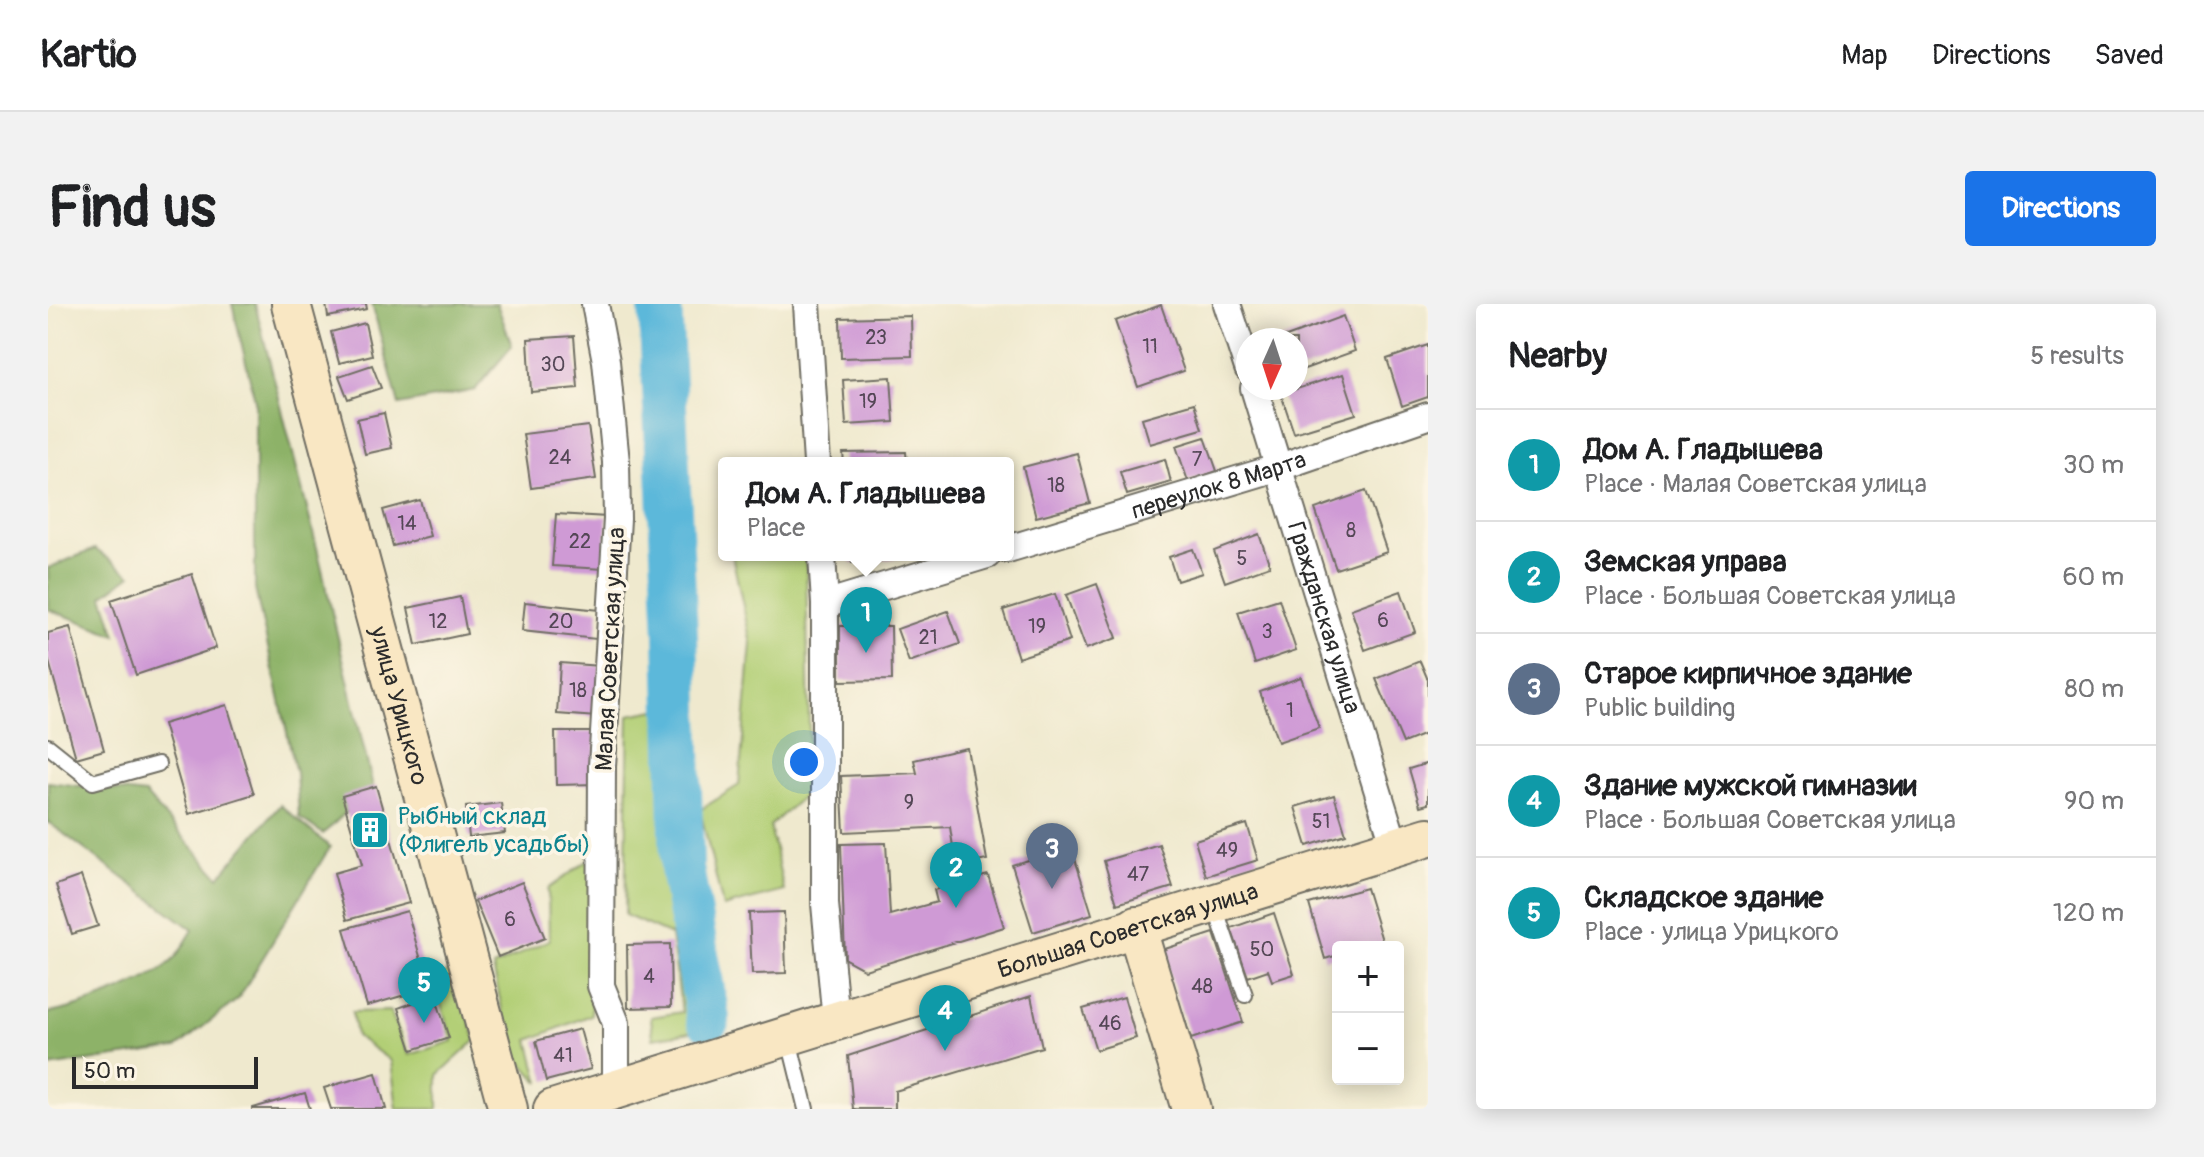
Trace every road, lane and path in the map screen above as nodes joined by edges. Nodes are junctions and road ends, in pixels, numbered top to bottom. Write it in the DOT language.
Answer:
graph roads {
  1 [pos="291,304"];
  2 [pos="595,304"];
  3 [pos="807,304"];
  4 [pos="1227,304"];
  5 [pos="1236,331"];
  6 [pos="1258,400"];
  7 [pos="1428,416"];
  8 [pos="817,457"];
  9 [pos="1280,467"];
  10 [pos="1014,547"];
  11 [pos="822,561"];
  12 [pos="967,561"];
  13 [pos="825,604"];
  14 [pos="48,746"];
  15 [pos="158,764"];
  16 [pos="1412,842"];
  17 [pos="1214,902"];
  18 [pos="1136,926"];
  19 [pos="1245,995"];
  20 [pos="836,1021"];
  21 [pos="788,1035"];
  22 [pos="616,1088"];
  23 [pos="508,1109"];
  24 [pos="553,1109"];
  25 [pos="806,1109"];
  26 [pos="1191,1109"];
  1 -- 23 [label="main road, улица Урицкого"];
  2 -- 22 [label="street, Малая Советская улица"];
  3 -- 8 [label="street"];
  4 -- 5 [label="street"];
  6 -- 9 [label="street, Гражданская улица"];
  7 -- 9 [label="street, переулок 8 Марта"];
  9 -- 10 [label="street, переулок 8 Марта"];
  9 -- 16 [label="street, Гражданская улица"];
  11 -- 13 [label="street"];
  12 -- 13 [label="street"];
  13 -- 20 [label="street"];
  14 -- 15 [label="lane"];
  16 -- 17 [label="main road, Большая Советская улица"];
  17 -- 18 [label="main road, Большая Советская улица"];
  17 -- 19 [label="lane"];
  18 -- 20 [label="main road, Большая Советская улица"];
  18 -- 26 [label="main road"];
  20 -- 21 [label="main road, Большая Советская улица"];
  21 -- 22 [label="main road, Большая Советская улица"];
  21 -- 25 [label="lane"];
  22 -- 24 [label="main road, Большая Советская улица"];
}
